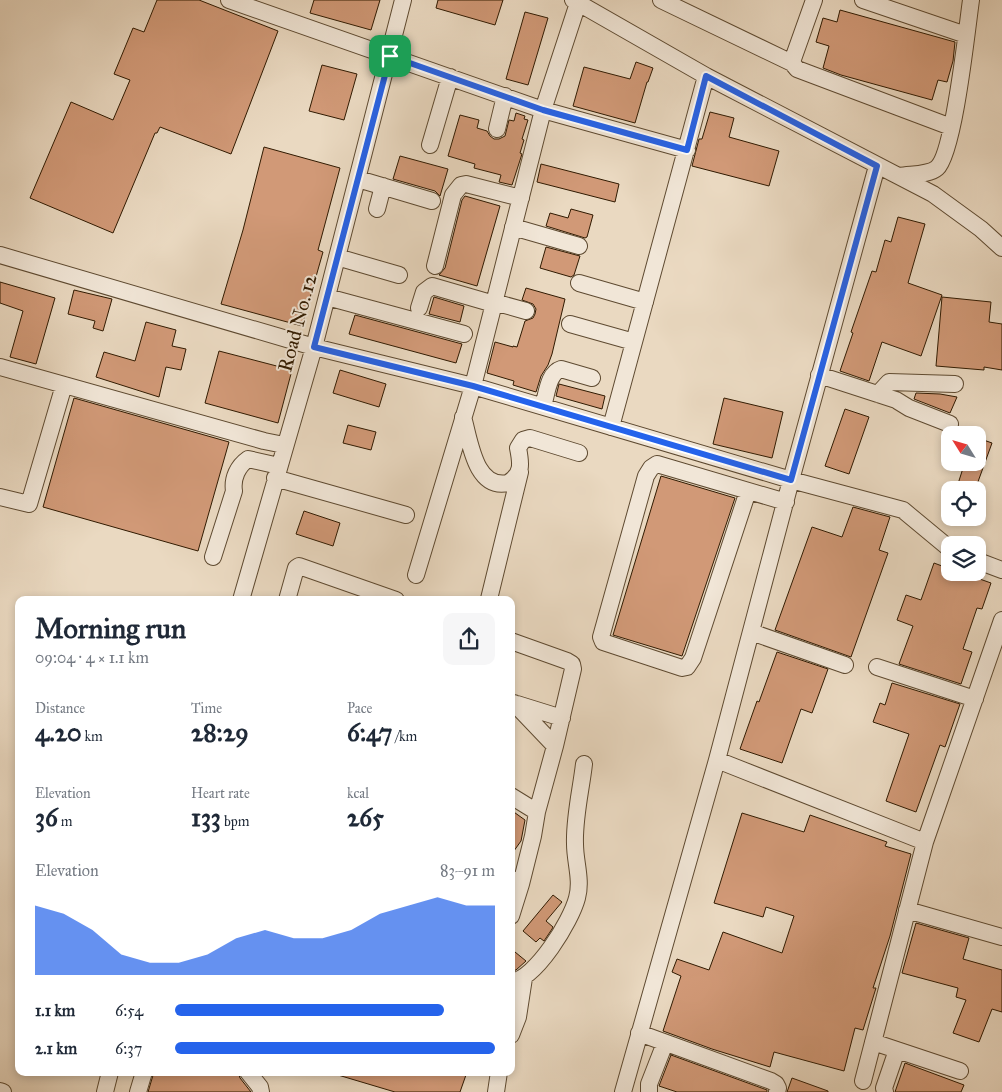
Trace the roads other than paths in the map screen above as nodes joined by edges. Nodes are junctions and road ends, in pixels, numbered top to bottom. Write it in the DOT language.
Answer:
graph roads {
  1 [pos="229,0"];
  2 [pos="403,0"];
  3 [pos="661,0"];
  4 [pos="814,0"];
  5 [pos="863,0"];
  6 [pos="971,0"];
  7 [pos="576,1"];
  8 [pos="966,35"];
  9 [pos="390,56"];
  10 [pos="792,63"];
  11 [pos="706,76"];
  12 [pos="450,77"];
  13 [pos="505,96"];
  14 [pos="543,110"];
  15 [pos="951,127"];
  16 [pos="497,129"];
  17 [pos="430,145"];
  18 [pos="687,150"];
  19 [pos="877,166"];
  20 [pos="900,176"];
  21 [pos="358,179"];
  22 [pos="383,186"];
  23 [pos="521,198"];
  24 [pos="432,201"];
  25 [pos="377,209"];
  26 [pos="513,227"];
  27 [pos="579,246"];
  28 [pos="1002,248"];
  29 [pos="0,255"];
  30 [pos="338,257"];
  31 [pos="435,266"];
  32 [pos="399,274"];
  33 [pos="579,283"];
  34 [pos="328,292"];
  35 [pos="645,302"];
  36 [pos="494,303"];
  37 [pos="526,311"];
  38 [pos="570,324"];
  39 [pos="464,334"];
  40 [pos="634,342"];
  41 [pos="314,347"];
  42 [pos="1,370"];
  43 [pos="820,375"];
  44 [pos="592,378"];
  45 [pos="955,384"];
  46 [pos="64,386"];
  47 [pos="473,386"];
  48 [pos="878,394"];
  49 [pos="544,406"];
  50 [pos="464,418"];
  51 [pos="950,424"];
  52 [pos="612,427"];
  53 [pos="284,445"];
  54 [pos="579,453"];
  55 [pos="521,469"];
  56 [pos="277,472"];
  57 [pos="791,480"];
  58 [pos="748,491"];
  59 [pos="0,497"];
  60 [pos="786,502"];
  61 [pos="406,515"];
  62 [pos="941,542"];
  63 [pos="213,558"];
  64 [pos="986,564"];
  65 [pos="1002,570"];
  66 [pos="416,575"];
  67 [pos="242,596"];
  68 [pos="288,596"];
  69 [pos="385,596"];
  70 [pos="490,596"];
  71 [pos="1002,620"];
  72 [pos="751,632"];
  73 [pos="515,642"];
  74 [pos="845,665"];
  75 [pos="877,667"];
  76 [pos="975,699"];
  77 [pos="515,703"];
  78 [pos="515,704"];
  79 [pos="562,718"];
  80 [pos="555,746"];
  81 [pos="717,760"];
  82 [pos="584,764"];
  83 [pos="515,798"];
  84 [pos="537,812"];
  85 [pos="925,842"];
  86 [pos="516,882"];
  87 [pos="907,910"];
  88 [pos="1002,937"];
  89 [pos="518,980"];
  90 [pos="515,1025"];
  91 [pos="639,1033"];
  92 [pos="873,1042"];
  93 [pos="665,1043"];
  94 [pos="897,1050"];
  95 [pos="960,1071"];
  96 [pos="109,1076"];
  97 [pos="143,1076"];
  98 [pos="251,1076"];
  99 [pos="498,1076"];
  100 [pos="862,1081"];
  101 [pos="105,1092"];
  102 [pos="138,1092"];
  103 [pos="260,1092"];
  104 [pos="496,1092"];
  105 [pos="623,1092"];
  106 [pos="649,1092"];
  107 [pos="777,1092"];
  108 [pos="885,1092"];
  1 -- 9 [label="street"];
  2 -- 9 [label="street, Road No. 12"];
  3 -- 10 [label="street"];
  4 -- 10 [label="street"];
  5 -- 8 [label="street"];
  6 -- 8 [label="street"];
  7 -- 11 [label="street"];
  7 -- 14 [label="street"];
  8 -- 15 [label="street"];
  9 -- 12 [label="street"];
  9 -- 21 [label="street, Road No. 12"];
  10 -- 15 [label="street"];
  11 -- 18 [label="street"];
  11 -- 19 [label="street"];
  12 -- 13 [label="street"];
  12 -- 17 [label="street"];
  13 -- 14 [label="street"];
  13 -- 16 [label="street"];
  14 -- 18 [label="street"];
  14 -- 23 [label="street"];
  15 -- 20 [label="street"];
  18 -- 35 [label="street"];
  19 -- 20 [label="street"];
  19 -- 43 [label="street"];
  20 -- 28 [label="street"];
  21 -- 22 [label="street"];
  21 -- 30 [label="street, Road No. 12"];
  22 -- 24 [label="street"];
  22 -- 25 [label="street"];
  23 -- 26 [label="street"];
  23 -- 31 [label="street"];
  26 -- 27 [label="street"];
  26 -- 36 [label="street"];
  29 -- 41 [label="street"];
  30 -- 32 [label="street"];
  30 -- 34 [label="street, Road No. 12"];
  33 -- 35 [label="street"];
  34 -- 36 [label="street"];
  34 -- 39 [label="street"];
  34 -- 41 [label="street, Road No. 12"];
  35 -- 40 [label="street"];
  36 -- 37 [label="street"];
  36 -- 47 [label="street"];
  38 -- 40 [label="street"];
  40 -- 52 [label="street"];
  41 -- 47 [label="street"];
  41 -- 53 [label="street, Road No. 12"];
  42 -- 46 [label="street"];
  43 -- 48 [label="street"];
  43 -- 57 [label="street"];
  44 -- 49 [label="street"];
  45 -- 48 [label="street"];
  46 -- 53 [label="street"];
  46 -- 59 [label="street"];
  47 -- 49 [label="street"];
  47 -- 50 [label="street"];
  48 -- 51 [label="street"];
  49 -- 52 [label="street"];
  50 -- 55 [label="street"];
  50 -- 66 [label="street"];
  52 -- 57 [label="street"];
  53 -- 56 [label="street, Road No. 12"];
  54 -- 55 [label="street"];
  55 -- 70 [label="street"];
  56 -- 61 [label="street"];
  56 -- 63 [label="street"];
  56 -- 67 [label="street, Road No. 12"];
  57 -- 60 [label="street"];
  57 -- 62 [label="street"];
  58 -- 58 [label="street"];
  58 -- 60 [label="street"];
  60 -- 72 [label="street"];
  64 -- 65 [label="street"];
  68 -- 69 [label="street"];
  71 -- 76 [label="street"];
  72 -- 74 [label="street"];
  72 -- 81 [label="street"];
  73 -- 79 [label="street"];
  75 -- 76 [label="street"];
  76 -- 85 [label="street"];
  77 -- 79 [label="street"];
  78 -- 80 [label="street"];
  79 -- 80 [label="street"];
  80 -- 84 [label="street"];
  81 -- 85 [label="street"];
  81 -- 91 [label="street"];
  82 -- 89 [label="street"];
  83 -- 84 [label="street"];
  84 -- 86 [label="street"];
  85 -- 87 [label="street"];
  87 -- 88 [label="street"];
  87 -- 92 [label="street"];
  89 -- 90 [label="street"];
  91 -- 93 [label="street"];
  91 -- 105 [label="street"];
  92 -- 94 [label="street"];
  92 -- 100 [label="street"];
  93 -- 106 [label="street"];
  93 -- 107 [label="street"];
  94 -- 95 [label="street"];
  94 -- 108 [label="street"];
  96 -- 101 [label="street"];
  97 -- 102 [label="street"];
  98 -- 103 [label="street"];
  99 -- 104 [label="street"];
}
